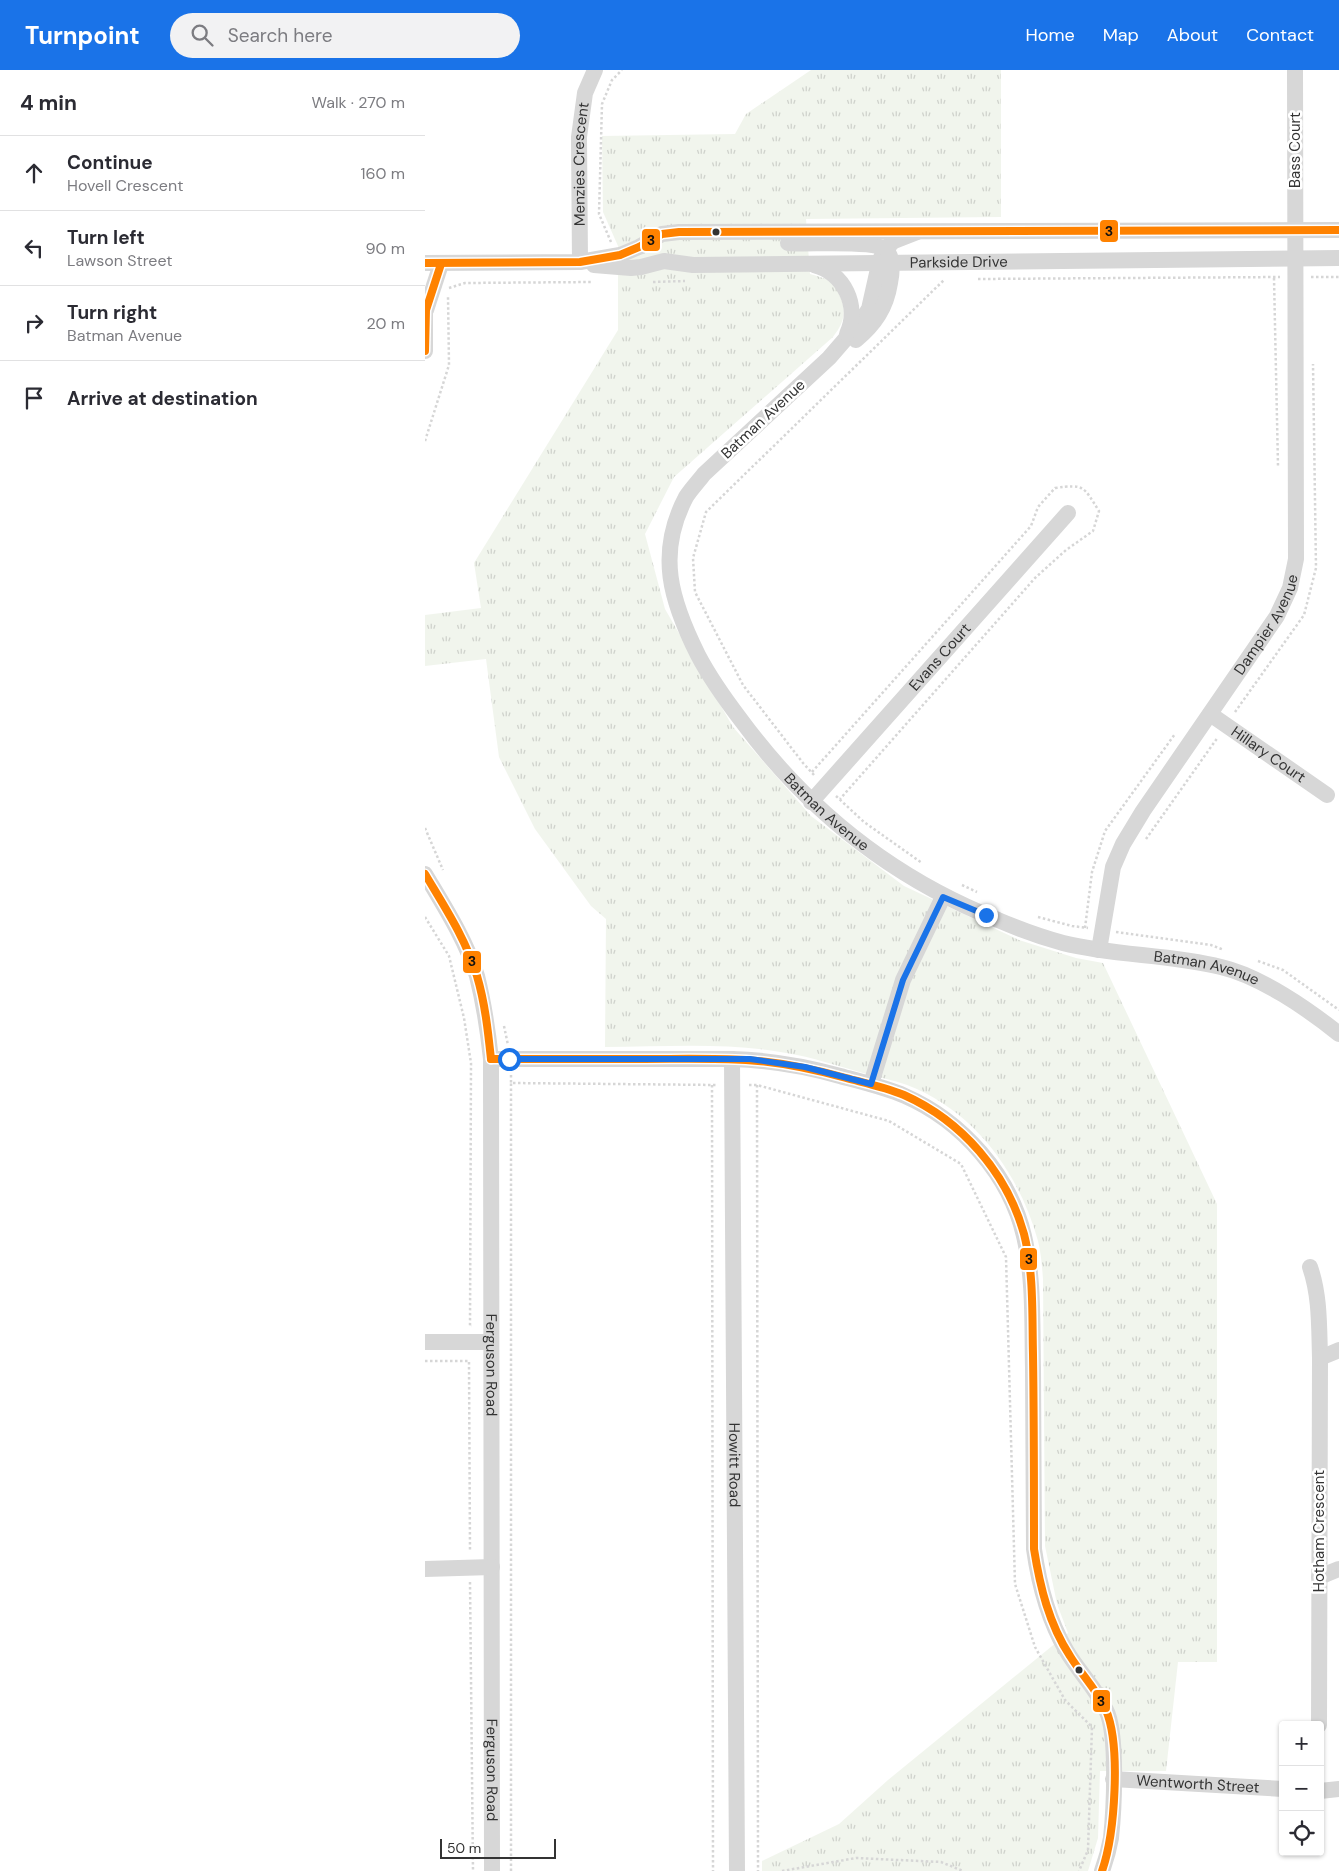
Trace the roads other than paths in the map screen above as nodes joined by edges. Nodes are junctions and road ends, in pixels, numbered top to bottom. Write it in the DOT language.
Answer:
graph roads {
  1 [pos="595,70"];
  2 [pos="1295,70"];
  3 [pos="1296,230"];
  4 [pos="1339,230"];
  5 [pos="917,232"];
  6 [pos="730,233"];
  7 [pos="1339,258"];
  8 [pos="885,259"];
  9 [pos="1296,259"];
  10 [pos="580,262"];
  11 [pos="433,264"];
  12 [pos="810,264"];
  13 [pos="425,307"];
  14 [pos="841,343"];
  15 [pos="425,351"];
  16 [pos="829,358"];
  17 [pos="1068,513"];
  18 [pos="1210,714"];
  19 [pos="1327,795"];
  20 [pos="811,802"];
  21 [pos="425,874"];
  22 [pos="943,897"];
  23 [pos="1099,950"];
  24 [pos="1339,1034"];
  25 [pos="491,1059"];
  26 [pos="732,1059"];
  27 [pos="871,1084"];
  28 [pos="1310,1266"];
  29 [pos="491,1334"];
  30 [pos="425,1342"];
  31 [pos="1339,1350"];
  32 [pos="1320,1358"];
  33 [pos="492,1567"];
  34 [pos="425,1569"];
  35 [pos="1339,1569"];
  36 [pos="1319,1577"];
  37 [pos="1319,1721"];
  38 [pos="1113,1779"];
  39 [pos="1279,1789"];
  40 [pos="1339,1789"];
  41 [pos="1324,1791"];
  42 [pos="492,1871"];
  43 [pos="737,1871"];
  44 [pos="1102,1871"];
  1 -- 10 [label="street, Menzies Crescent"];
  2 -- 3 [label="street, Bass Court"];
  3 -- 4 [label="street, Parkside Drive"];
  3 -- 5 [label="street, Parkside Drive"];
  3 -- 9 [label="street, Bass Court"];
  5 -- 6 [label="street, Parkside Drive"];
  5 -- 8 [label="street"];
  6 -- 8 [label="street"];
  6 -- 10 [label="street, Parkside Drive"];
  7 -- 9 [label="street, Parkside Drive"];
  8 -- 9 [label="street, Parkside Drive"];
  8 -- 12 [label="street, Parkside Drive"];
  8 -- 14 [label="street, Batman Avenue"];
  8 -- 16 [label="street, Batman Avenue"];
  9 -- 18 [label="street, Dampier Avenue"];
  10 -- 11 [label="street, Parkside Drive"];
  10 -- 12 [label="street, Parkside Drive"];
  11 -- 13 [label="street"];
  12 -- 14 [label="street, Batman Avenue"];
  13 -- 15 [label="street"];
  14 -- 16 [label="street, Batman Avenue"];
  16 -- 20 [label="street, Batman Avenue"];
  17 -- 20 [label="street, Evans Court"];
  18 -- 19 [label="street, Hillary Court"];
  18 -- 23 [label="street, Dampier Avenue"];
  20 -- 22 [label="street, Batman Avenue"];
  21 -- 25 [label="street, Ferguson Road"];
  22 -- 23 [label="street, Batman Avenue"];
  22 -- 27 [label="street"];
  23 -- 24 [label="street, Batman Avenue"];
  25 -- 26 [label="street"];
  25 -- 29 [label="street, Ferguson Road"];
  26 -- 27 [label="street"];
  26 -- 43 [label="street, Howitt Road"];
  27 -- 38 [label="street"];
  28 -- 32 [label="street, Hotham Crescent"];
  29 -- 30 [label="street"];
  29 -- 33 [label="street, Ferguson Road"];
  31 -- 32 [label="street"];
  32 -- 36 [label="street, Hotham Crescent"];
  33 -- 34 [label="street"];
  33 -- 42 [label="street, Ferguson Road"];
  35 -- 36 [label="street"];
  36 -- 37 [label="street, Hotham Crescent"];
  38 -- 39 [label="street, Wentworth Street"];
  38 -- 44 [label="street"];
  40 -- 41 [label="street"];
}
